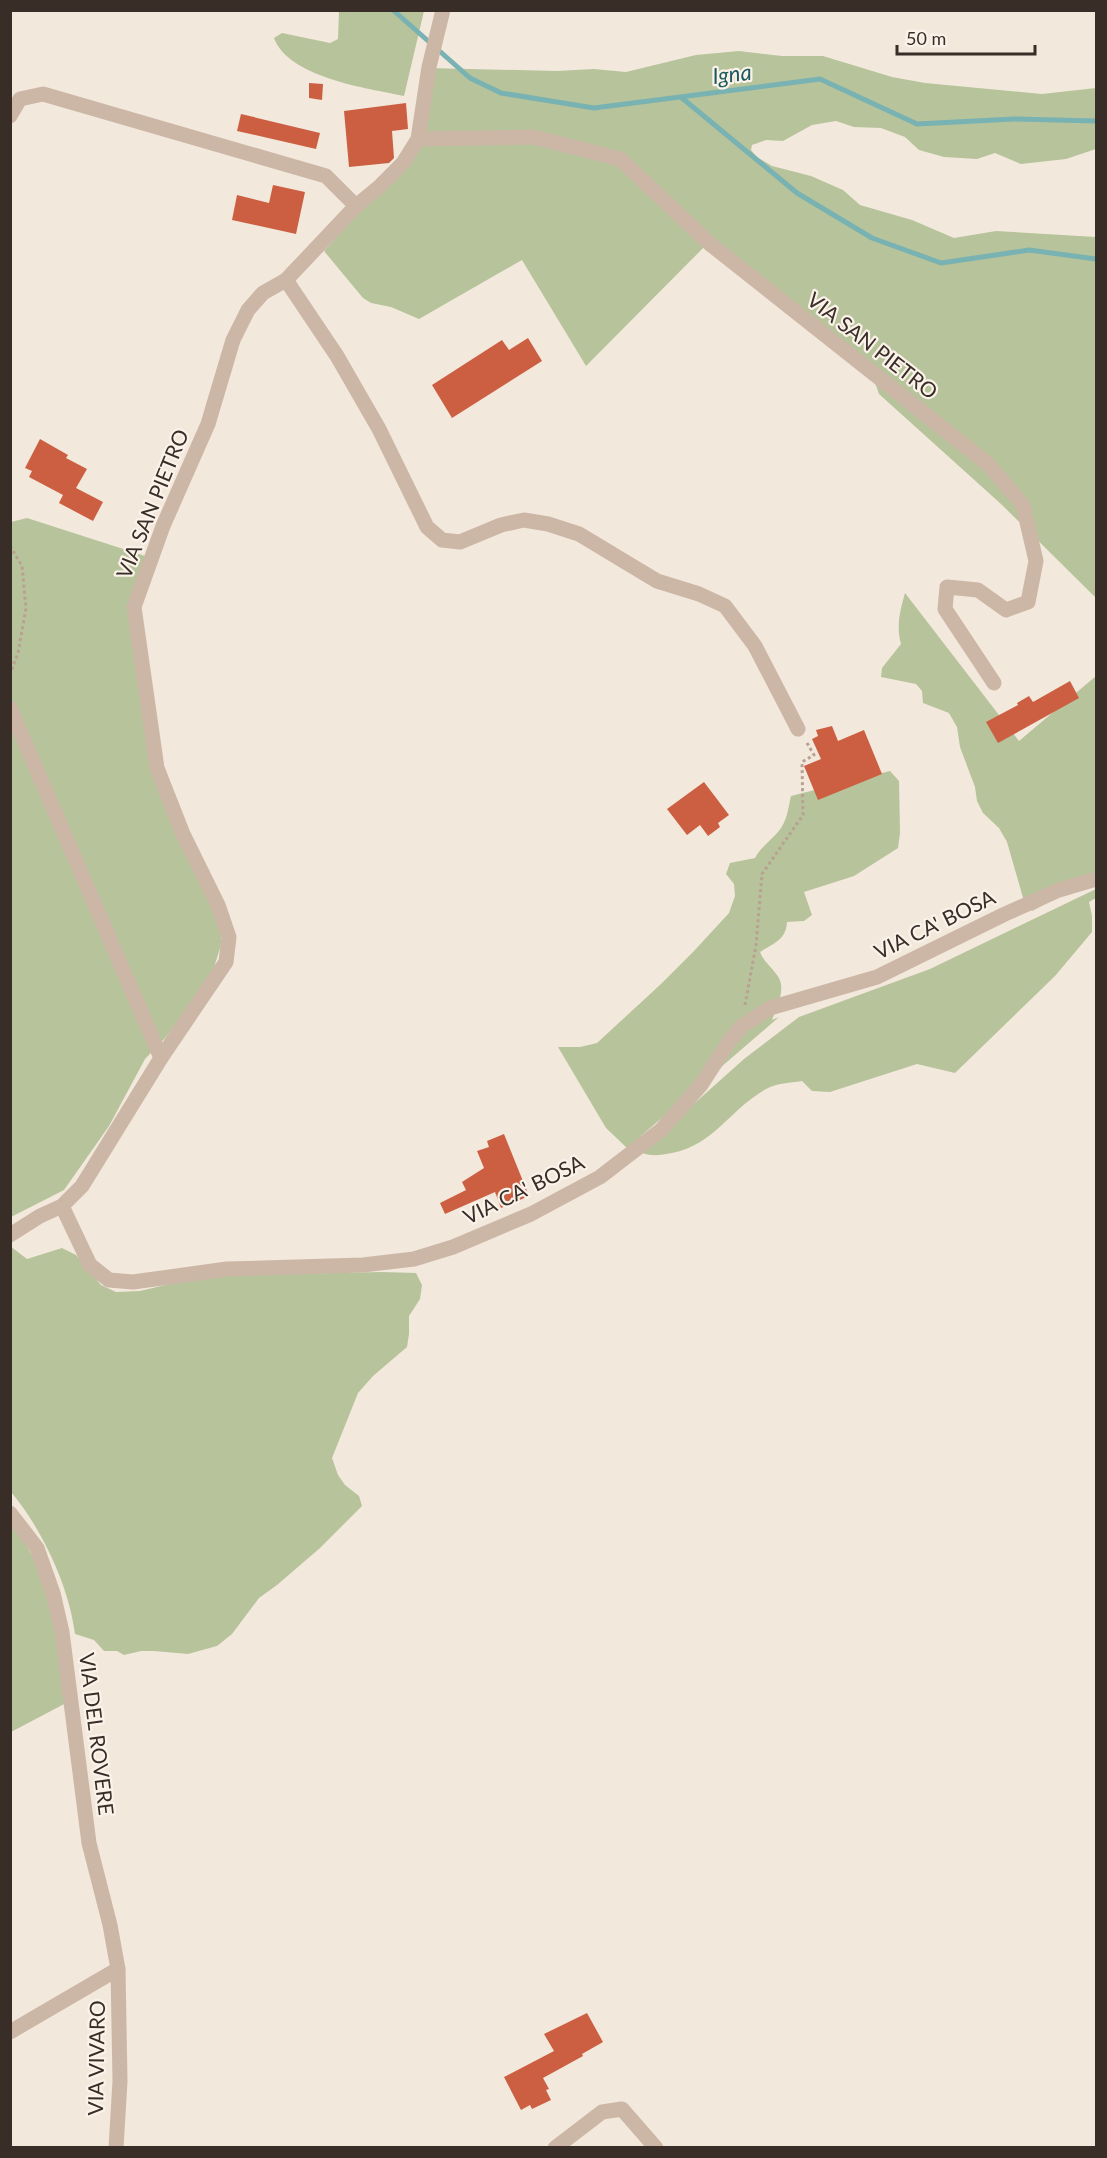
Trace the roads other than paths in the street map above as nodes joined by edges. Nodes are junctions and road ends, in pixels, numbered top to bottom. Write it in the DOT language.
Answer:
graph roads {
  1 [pos="443,10"];
  2 [pos="10,116"];
  3 [pos="418,140"];
  4 [pos="356,206"];
  5 [pos="286,279"];
  6 [pos="994,683"];
  7 [pos="10,708"];
  8 [pos="798,729"];
  9 [pos="1096,879"];
  10 [pos="161,1058"];
  11 [pos="62,1206"];
  12 [pos="10,1235"];
  13 [pos="10,1513"];
  14 [pos="118,1969"];
  15 [pos="10,2032"];
  16 [pos="116,2148"];
  17 [pos="555,2148"];
  18 [pos="656,2148"];
  1 -- 3 [label="street, VIA SAN PIETRO"];
  2 -- 4 [label="street"];
  3 -- 4 [label="street, VIA SAN PIETRO"];
  3 -- 6 [label="street, VIA SAN PIETRO"];
  4 -- 5 [label="street, VIA SAN PIETRO"];
  5 -- 8 [label="street"];
  5 -- 10 [label="street, VIA SAN PIETRO"];
  7 -- 10 [label="street"];
  9 -- 11 [label="street, VIA CA' BOSA"];
  10 -- 11 [label="street, VIA SAN PIETRO"];
  11 -- 12 [label="street, VIA SAN PIETRO"];
  13 -- 14 [label="street, VIA DEL ROVERE"];
  14 -- 15 [label="street"];
  14 -- 16 [label="street, VIA VIVARO"];
  17 -- 18 [label="street"];
}
